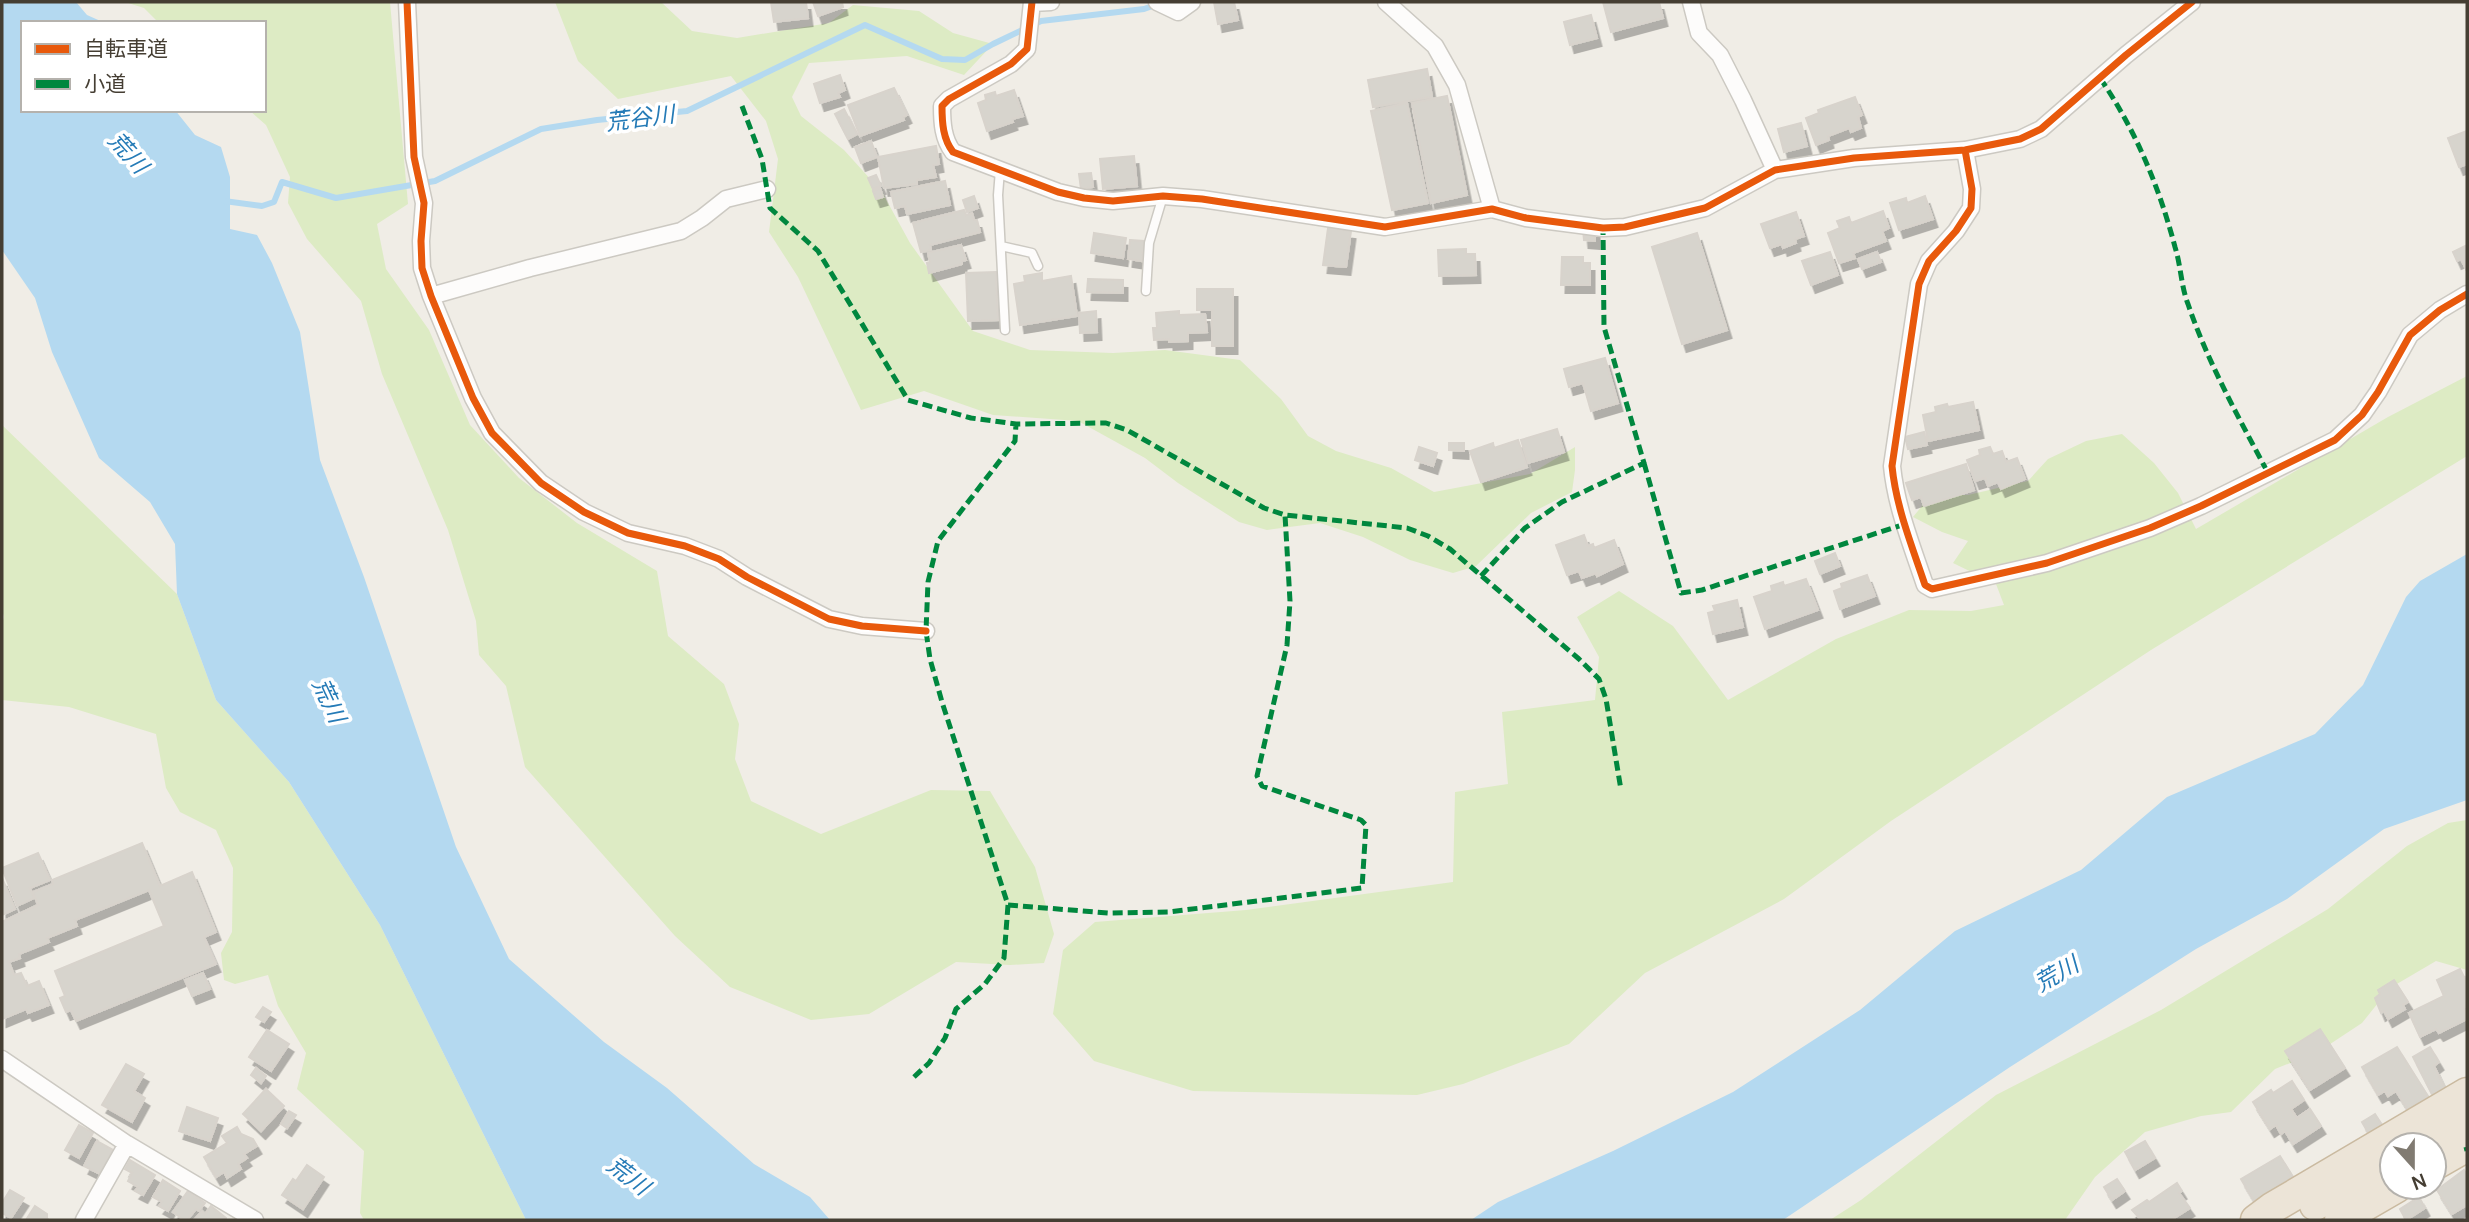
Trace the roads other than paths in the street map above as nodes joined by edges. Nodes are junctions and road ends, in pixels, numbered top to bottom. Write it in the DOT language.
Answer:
graph roads {
  1 [pos="407,2"];
  2 [pos="1051,2"];
  3 [pos="1157,2"];
  4 [pos="1192,2"];
  5 [pos="1386,2"];
  6 [pos="1691,2"];
  7 [pos="2192,2"];
  8 [pos="1032,3"];
  9 [pos="1965,150"];
  10 [pos="1000,170"];
  11 [pos="1775,170"];
  12 [pos="767,189"];
  13 [pos="1163,196"];
  14 [pos="1492,209"];
  15 [pos="1001,246"];
  16 [pos="1038,266"];
  17 [pos="1146,291"];
  18 [pos="2467,294"];
  19 [pos="431,296"];
  20 [pos="1005,330"];
  21 [pos="926,631"];
  22 [pos="2,1059"];
  23 [pos="2467,1093"];
  24 [pos="2467,1122"];
  25 [pos="2448,1132"];
  26 [pos="2448,1135"];
  27 [pos="127,1144"];
  28 [pos="2467,1146"];
  29 [pos="2448,1157"];
  30 [pos="2378,1171"];
  31 [pos="2378,1181"];
  32 [pos="2378,1198"];
  33 [pos="84,1220"];
  34 [pos="255,1220"];
  35 [pos="2256,1220"];
  36 [pos="2287,1220"];
  37 [pos="2318,1220"];
  38 [pos="2340,1220"];
  1 -- 19 [label="street"];
  2 -- 8 [label="street"];
  3 -- 4 [label="street"];
  5 -- 14 [label="street"];
  6 -- 11 [label="street"];
  7 -- 9 [label="street"];
  8 -- 10 [label="street"];
  9 -- 11 [label="street"];
  9 -- 18 [label="street"];
  10 -- 13 [label="street"];
  10 -- 15 [label="lane"];
  11 -- 14 [label="street"];
  12 -- 19 [label="street"];
  13 -- 14 [label="street"];
  13 -- 17 [label="lane"];
  15 -- 16 [label="lane"];
  15 -- 20 [label="lane"];
  19 -- 21 [label="street"];
  22 -- 27 [label="street"];
  23 -- 35 [label="highway"];
  24 -- 25 [label="highway"];
  24 -- 26 [label="highway"];
  27 -- 33 [label="street"];
  27 -- 34 [label="street"];
  28 -- 29 [label="highway"];
  30 -- 36 [label="highway"];
  31 -- 37 [label="highway"];
  32 -- 38 [label="highway"];
}
